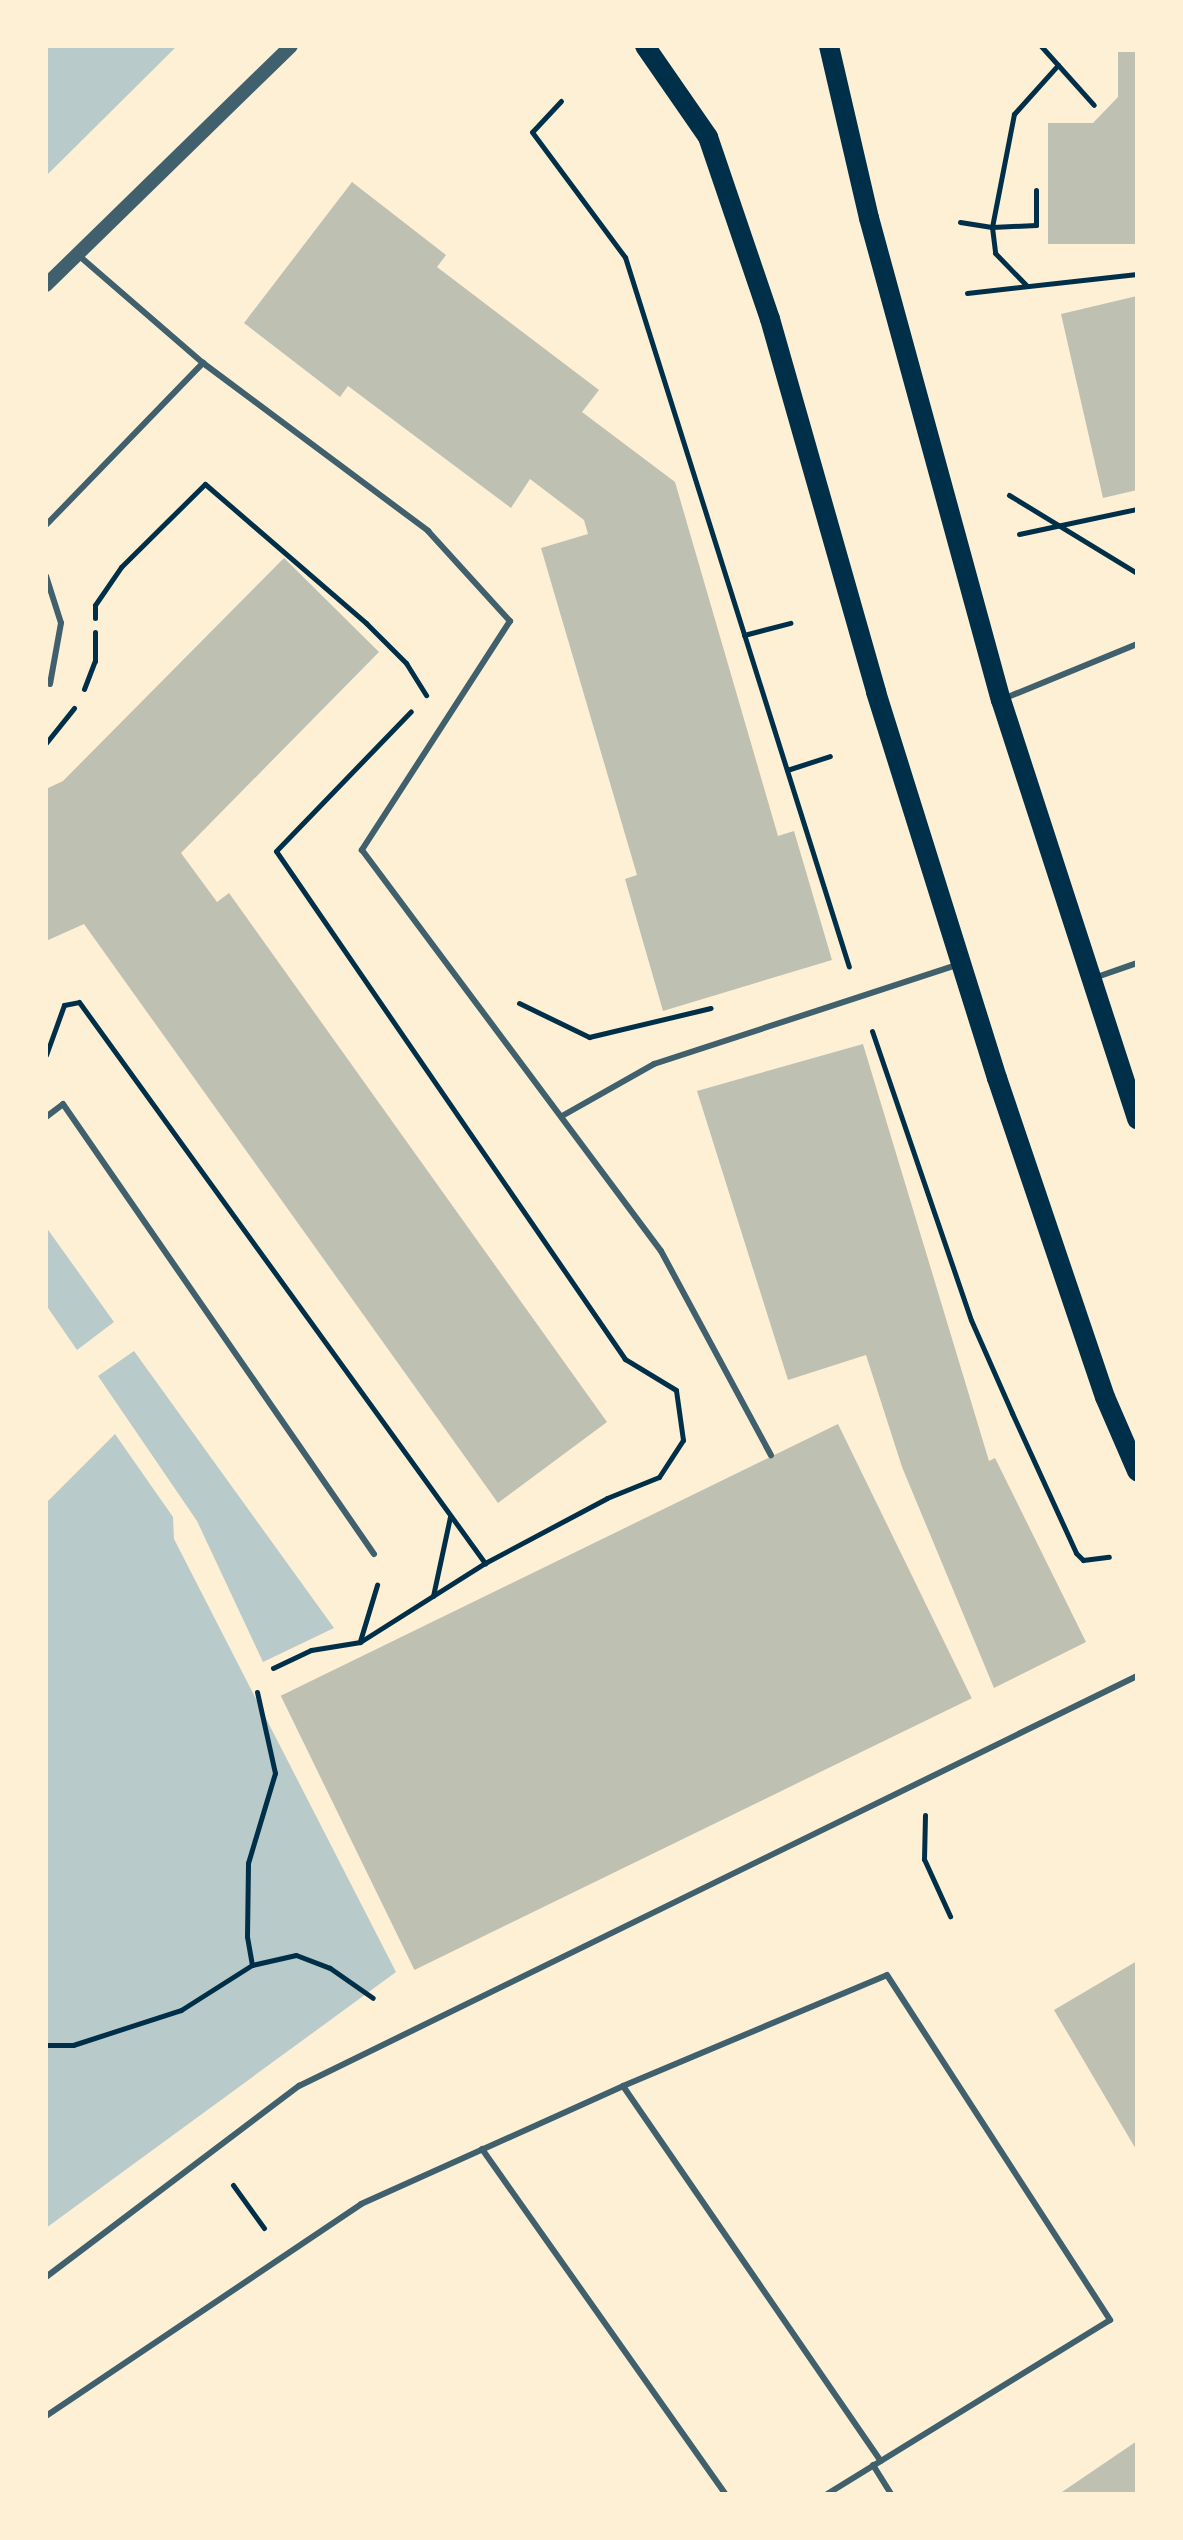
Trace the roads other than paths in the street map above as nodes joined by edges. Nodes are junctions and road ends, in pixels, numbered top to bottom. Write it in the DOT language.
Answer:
graph roads {
  1 [pos="291,46"];
  2 [pos="645,46"];
  3 [pos="829,46"];
  4 [pos="77,254"];
  5 [pos="46,285"];
  6 [pos="203,363"];
  7 [pos="46,525"];
  8 [pos="46,576"];
  9 [pos="1137,644"];
  10 [pos="50,684"];
  11 [pos="1001,700"];
  12 [pos="1137,963"];
  13 [pos="961,964"];
  14 [pos="1091,979"];
  15 [pos="562,1116"];
  16 [pos="46,1117"];
  17 [pos="1137,1119"];
  18 [pos="771,1455"];
  19 [pos="1137,1471"];
  20 [pos="374,1554"];
  21 [pos="1137,1676"];
  22 [pos="623,2086"];
  23 [pos="482,2149"];
  24 [pos="46,2277"];
  25 [pos="46,2416"];
  26 [pos="881,2461"];
  27 [pos="873,2465"];
  28 [pos="725,2494"];
  29 [pos="827,2494"];
  30 [pos="891,2494"];
  1 -- 4 [label="street"];
  2 -- 13 [label="main road"];
  3 -- 11 [label="main road"];
  4 -- 5 [label="street"];
  4 -- 6 [label="lane"];
  6 -- 7 [label="lane"];
  6 -- 15 [label="lane"];
  8 -- 10 [label="lane"];
  9 -- 11 [label="lane"];
  11 -- 14 [label="main road"];
  12 -- 14 [label="lane"];
  13 -- 15 [label="lane"];
  13 -- 19 [label="main road"];
  14 -- 17 [label="main road"];
  15 -- 18 [label="lane"];
  16 -- 20 [label="lane"];
  21 -- 24 [label="lane"];
  22 -- 23 [label="lane"];
  22 -- 26 [label="lane"];
  22 -- 26 [label="lane"];
  23 -- 25 [label="lane"];
  23 -- 28 [label="lane"];
  26 -- 27 [label="lane"];
  27 -- 29 [label="lane"];
  27 -- 30 [label="lane"];
}
